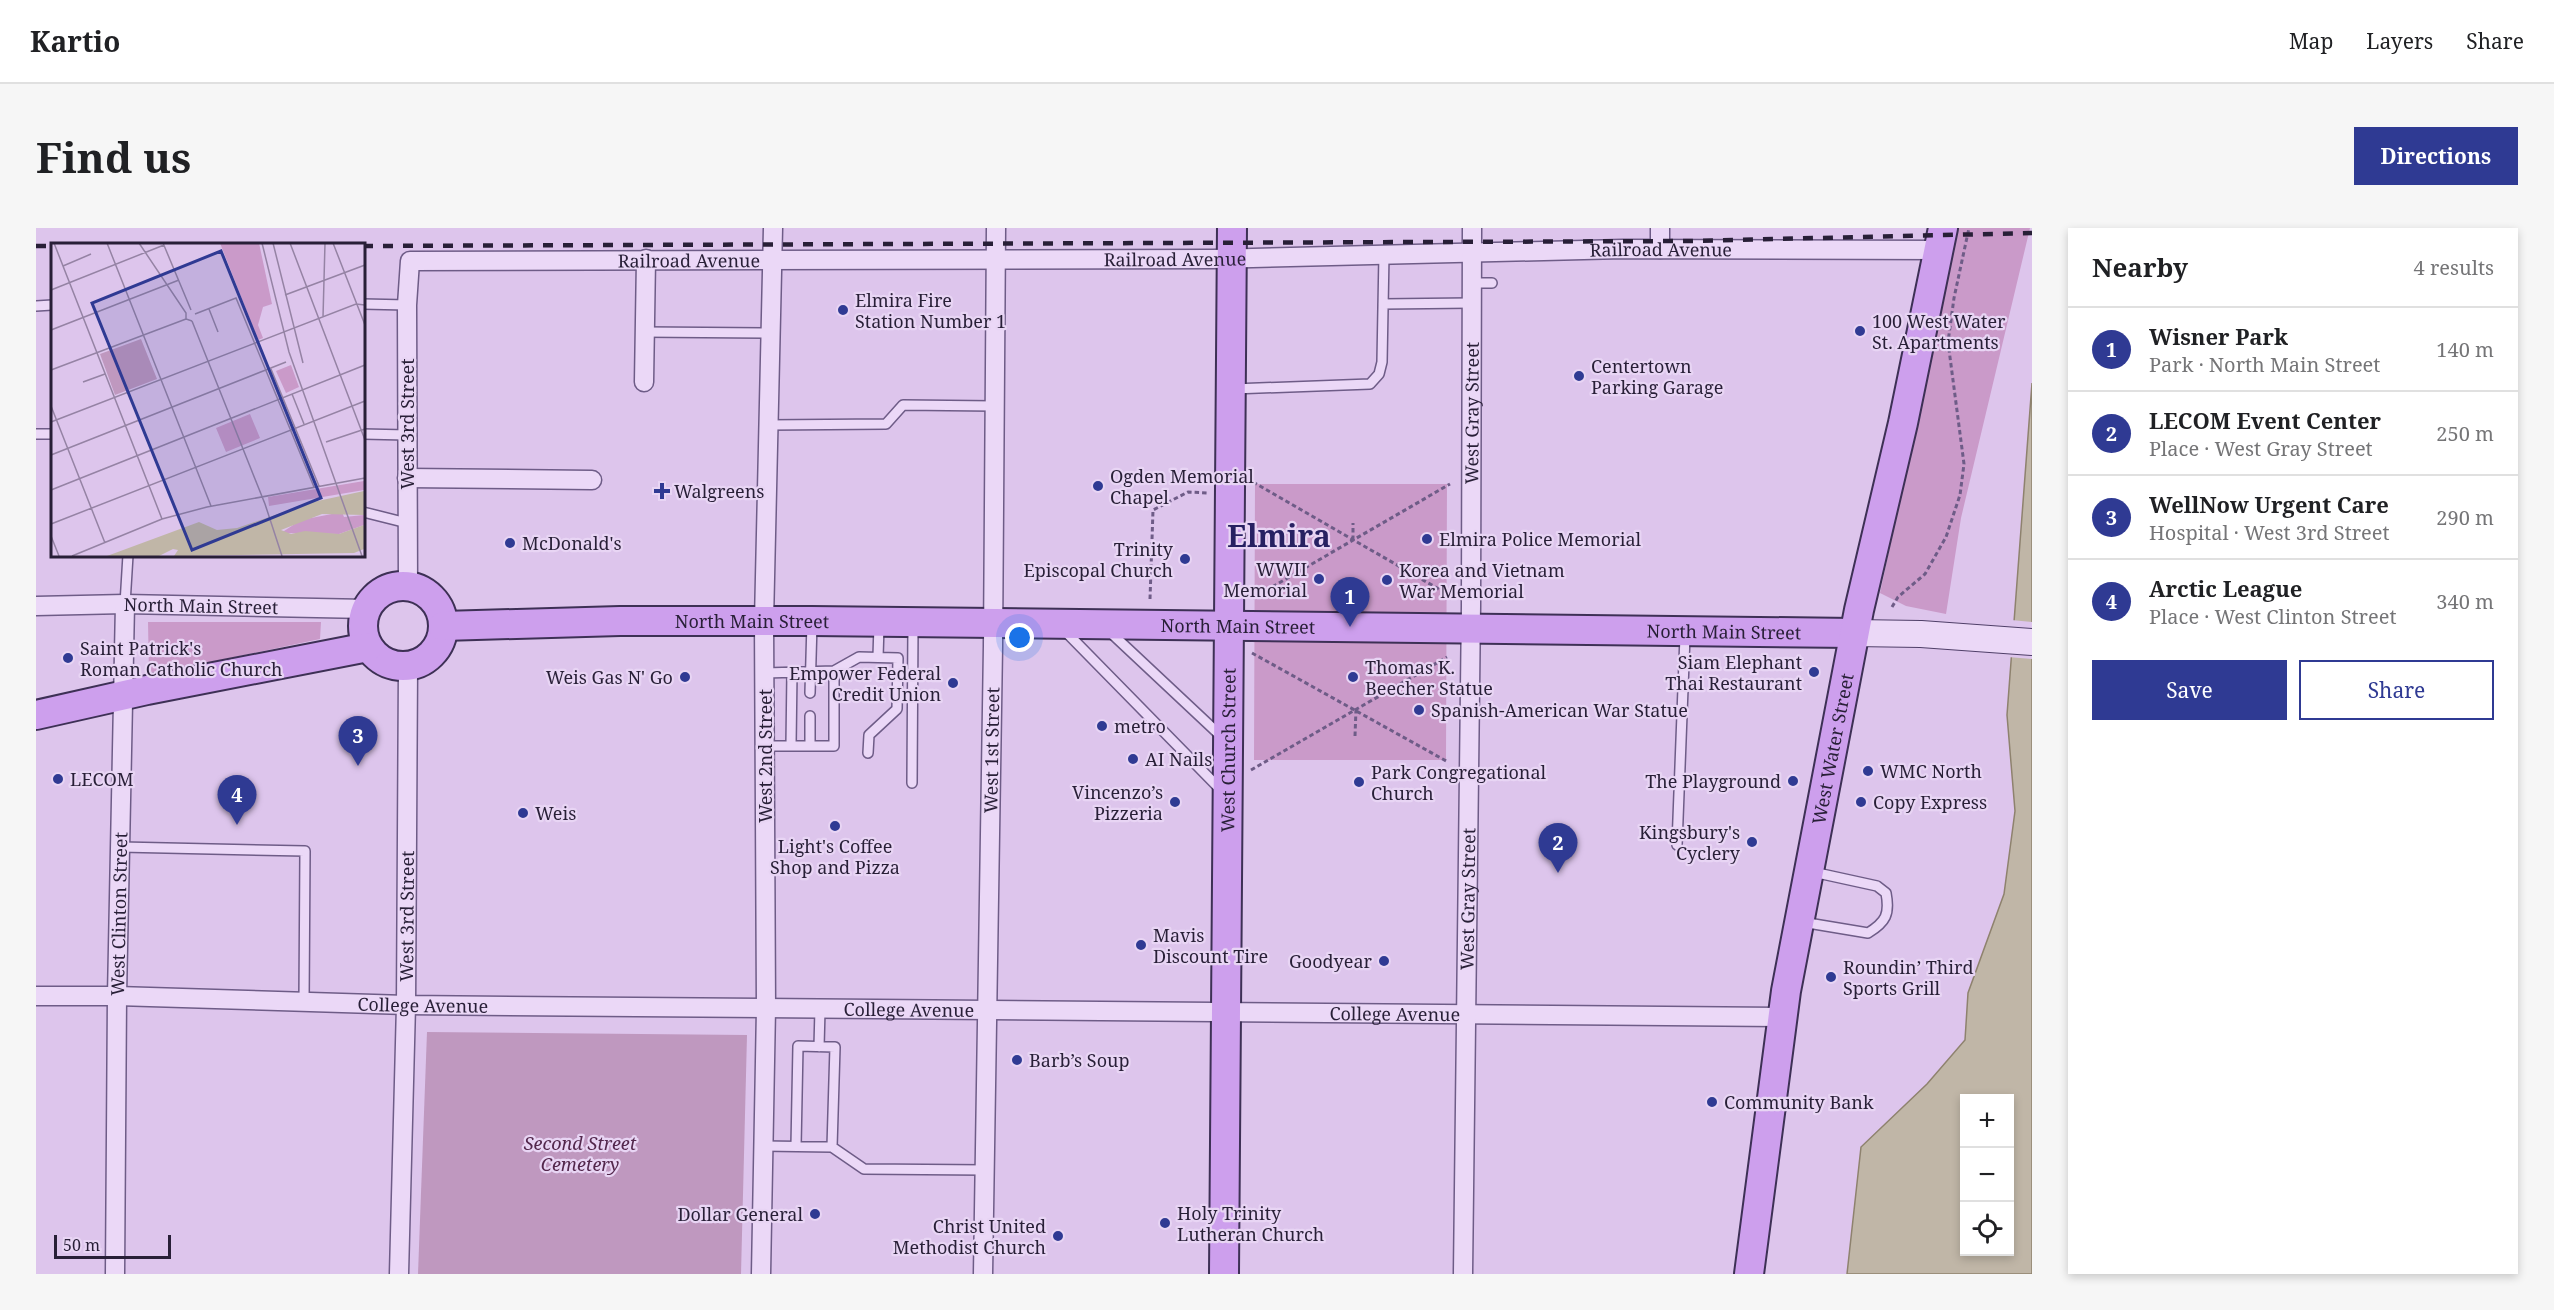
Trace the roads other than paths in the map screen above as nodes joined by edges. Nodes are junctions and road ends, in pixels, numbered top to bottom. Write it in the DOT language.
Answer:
graph roads {
  1 [pos="996,228"];
  2 [pos="1232,228"];
  3 [pos="1660,228"];
  4 [pos="773,233"];
  5 [pos="1472,239"];
  6 [pos="1941,239"];
  7 [pos="1660,249"];
  8 [pos="1384,254"];
  9 [pos="994,258"];
  10 [pos="772,259"];
  11 [pos="1232,259"];
  12 [pos="646,260"];
  13 [pos="410,261"];
  14 [pos="1472,283"];
  15 [pos="1492,283"];
  16 [pos="1472,303"];
  17 [pos="364,304"];
  18 [pos="407,304"];
  19 [pos="1383,304"];
  20 [pos="644,332"];
  21 [pos="771,333"];
  22 [pos="644,382"];
  23 [pos="1231,389"];
  24 [pos="994,406"];
  25 [pos="769,425"];
  26 [pos="364,434"];
  27 [pos="407,435"];
  28 [pos="407,478"];
  29 [pos="592,480"];
  30 [pos="364,512"];
  31 [pos="407,523"];
  32 [pos="128,556"];
  33 [pos="408,586"];
  34 [pos="125,604"];
  35 [pos="36,606"];
  36 [pos="367,609"];
  37 [pos="764,621"];
  38 [pos="812,621"];
  39 [pos="879,622"];
  40 [pos="913,622"];
  41 [pos="993,623"];
  42 [pos="1058,624"];
  43 [pos="1102,624"];
  44 [pos="443,626"];
  45 [pos="1229,626"];
  46 [pos="1470,628"];
  47 [pos="1686,630"];
  48 [pos="1854,633"];
  49 [pos="2032,642"];
  50 [pos="368,647"];
  51 [pos="878,657"];
  52 [pos="408,666"];
  53 [pos="811,671"];
  54 [pos="834,671"];
  55 [pos="792,672"];
  56 [pos="765,673"];
  57 [pos="810,693"];
  58 [pos="124,696"];
  59 [pos="36,715"];
  60 [pos="810,716"];
  61 [pos="1228,743"];
  62 [pos="791,745"];
  63 [pos="810,745"];
  64 [pos="765,746"];
  65 [pos="868,753"];
  66 [pos="912,783"];
  67 [pos="1228,798"];
  68 [pos="1677,845"];
  69 [pos="121,847"];
  70 [pos="1809,872"];
  71 [pos="1799,922"];
  72 [pos="36,996"];
  73 [pos="117,996"];
  74 [pos="304,1002"];
  75 [pos="406,1005"];
  76 [pos="766,1008"];
  77 [pos="820,1009"];
  78 [pos="987,1010"];
  79 [pos="1227,1012"];
  80 [pos="1466,1015"];
  81 [pos="1781,1017"];
  82 [pos="819,1047"];
  83 [pos="763,1146"];
  84 [pos="796,1146"];
  85 [pos="832,1147"];
  86 [pos="985,1170"];
  87 [pos="115,1274"];
  88 [pos="399,1274"];
  89 [pos="761,1274"];
  90 [pos="983,1274"];
  91 [pos="1224,1274"];
  92 [pos="1463,1274"];
  93 [pos="1749,1274"];
  1 -- 9 [label="street, West 1st Street"];
  2 -- 11 [label="main road, West Church Street"];
  3 -- 7 [label="street"];
  4 -- 10 [label="street, West 2nd Street"];
  5 -- 7 [label="street, Railroad Avenue"];
  5 -- 8 [label="street, Railroad Avenue"];
  5 -- 14 [label="street, West Gray Street"];
  6 -- 7 [label="street, Railroad Avenue"];
  6 -- 48 [label="main road, West Water Street"];
  8 -- 11 [label="street, Railroad Avenue"];
  8 -- 19 [label="lane"];
  9 -- 10 [label="street, Railroad Avenue"];
  9 -- 11 [label="street, Railroad Avenue"];
  9 -- 24 [label="street, West 1st Street"];
  10 -- 12 [label="street, Railroad Avenue"];
  10 -- 21 [label="street, West 2nd Street"];
  11 -- 23 [label="main road, West Church Street"];
  12 -- 13 [label="street, Railroad Avenue"];
  12 -- 20 [label="street"];
  13 -- 18 [label="street, West 3rd Street"];
  14 -- 15 [label="lane"];
  14 -- 16 [label="street, West Gray Street"];
  16 -- 19 [label="lane"];
  16 -- 46 [label="street, West Gray Street"];
  17 -- 18 [label="lane"];
  18 -- 27 [label="street, West 3rd Street"];
  19 -- 23 [label="lane"];
  20 -- 21 [label="lane"];
  20 -- 22 [label="street"];
  21 -- 25 [label="street, West 2nd Street"];
  23 -- 45 [label="main road, West Church Street"];
  24 -- 25 [label="lane"];
  24 -- 41 [label="street, West 1st Street"];
  25 -- 37 [label="street, West 2nd Street"];
  26 -- 27 [label="lane"];
  27 -- 28 [label="street, West 3rd Street"];
  28 -- 29 [label="street"];
  28 -- 31 [label="street, West 3rd Street"];
  30 -- 31 [label="lane"];
  31 -- 33 [label="street, West 3rd Street"];
  32 -- 34 [label="lane, West Clinton Street"];
  33 -- 36 [label="main road"];
  33 -- 44 [label="main road"];
  34 -- 35 [label="street, North Main Street"];
  34 -- 36 [label="street, North Main Street"];
  34 -- 58 [label="street, West Clinton Street"];
  36 -- 50 [label="main road"];
  37 -- 38 [label="main road, North Main Street"];
  37 -- 44 [label="main road, North Main Street"];
  37 -- 56 [label="street, West 2nd Street"];
  38 -- 39 [label="main road, North Main Street"];
  38 -- 53 [label="lane"];
  39 -- 40 [label="main road, North Main Street"];
  39 -- 51 [label="lane"];
  40 -- 41 [label="main road, North Main Street"];
  40 -- 66 [label="lane"];
  41 -- 42 [label="main road, North Main Street"];
  41 -- 78 [label="street, West 1st Street"];
  42 -- 43 [label="main road, North Main Street"];
  42 -- 67 [label="lane"];
  43 -- 45 [label="main road, North Main Street"];
  43 -- 61 [label="lane"];
  44 -- 52 [label="main road"];
  45 -- 46 [label="main road, North Main Street"];
  45 -- 61 [label="main road, West Church Street"];
  46 -- 47 [label="main road, North Main Street"];
  46 -- 80 [label="street, West Gray Street"];
  47 -- 48 [label="main road, North Main Street"];
  47 -- 68 [label="lane"];
  48 -- 49 [label="main road, North Main Street"];
  48 -- 70 [label="main road, West Water Street"];
  50 -- 52 [label="main road"];
  50 -- 58 [label="main road"];
  51 -- 54 [label="lane"];
  51 -- 65 [label="lane"];
  52 -- 75 [label="street, West 3rd Street"];
  53 -- 54 [label="lane"];
  53 -- 55 [label="lane"];
  53 -- 57 [label="lane"];
  54 -- 63 [label="lane"];
  55 -- 56 [label="lane"];
  55 -- 62 [label="lane"];
  56 -- 64 [label="street, West 2nd Street"];
  58 -- 59 [label="main road"];
  58 -- 69 [label="street, West Clinton Street"];
  60 -- 63 [label="lane"];
  61 -- 67 [label="main road, West Church Street"];
  62 -- 63 [label="lane"];
  62 -- 64 [label="lane"];
  64 -- 76 [label="street, West 2nd Street"];
  67 -- 79 [label="main road, West Church Street"];
  69 -- 73 [label="street, West Clinton Street"];
  69 -- 74 [label="lane"];
  70 -- 71 [label="main road, West Water Street"];
  70 -- 71 [label="lane"];
  71 -- 81 [label="main road, West Water Street"];
  72 -- 73 [label="street, College Avenue"];
  73 -- 74 [label="street, College Avenue"];
  73 -- 87 [label="street, West Clinton Street"];
  74 -- 75 [label="street, College Avenue"];
  75 -- 76 [label="street, College Avenue"];
  75 -- 88 [label="street, West 3rd Street"];
  76 -- 77 [label="street, College Avenue"];
  76 -- 83 [label="street, West 2nd Street"];
  77 -- 78 [label="street, College Avenue"];
  77 -- 82 [label="lane"];
  78 -- 79 [label="street, College Avenue"];
  78 -- 86 [label="street, West 1st Street"];
  79 -- 80 [label="street, College Avenue"];
  79 -- 91 [label="main road, West Church Street"];
  80 -- 81 [label="street, College Avenue"];
  80 -- 92 [label="street, West Gray Street"];
  81 -- 93 [label="main road, West Water Street"];
  82 -- 84 [label="lane"];
  82 -- 85 [label="lane"];
  83 -- 84 [label="lane"];
  83 -- 89 [label="street, West 2nd Street"];
  84 -- 85 [label="lane"];
  85 -- 86 [label="lane"];
  86 -- 90 [label="street, West 1st Street"];
}
